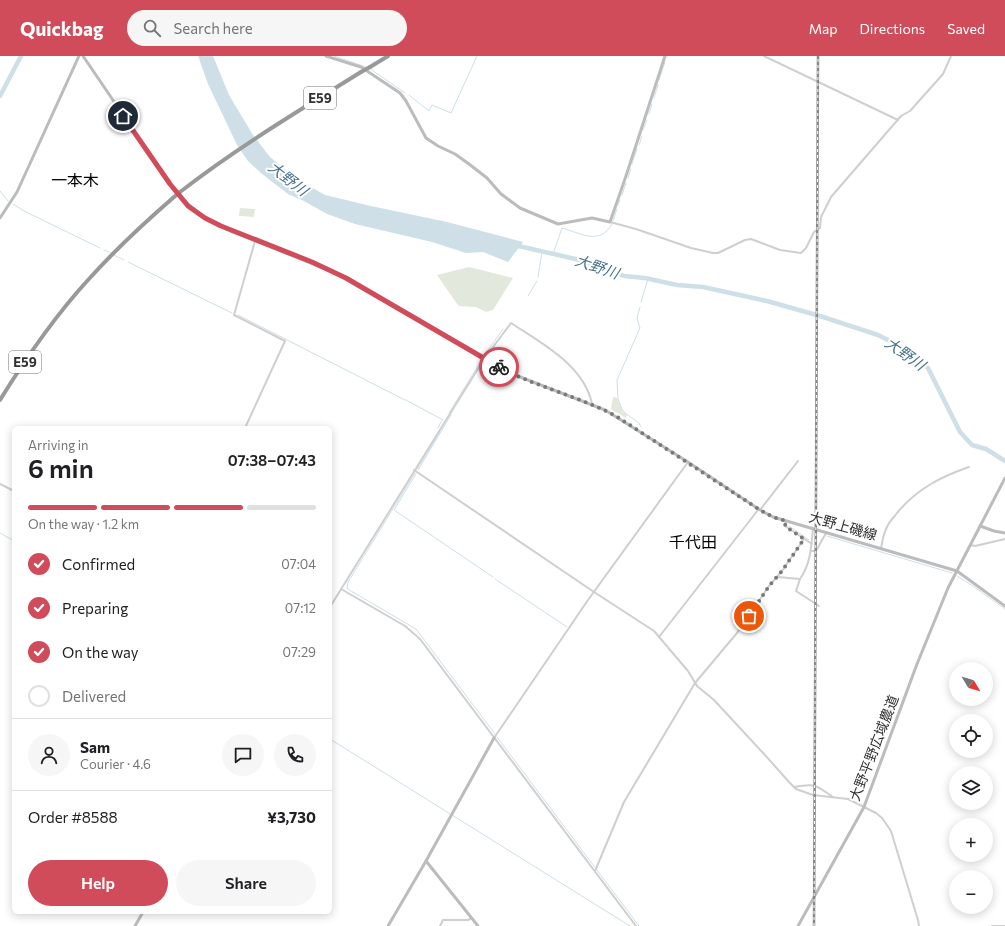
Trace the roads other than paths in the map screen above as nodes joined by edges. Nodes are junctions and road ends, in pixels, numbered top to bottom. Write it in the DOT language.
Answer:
graph roads {
  1 [pos="79,56"];
  2 [pos="83,56"];
  3 [pos="326,56"];
  4 [pos="388,56"];
  5 [pos="665,56"];
  6 [pos="764,56"];
  7 [pos="952,56"];
  8 [pos="898,120"];
  9 [pos="0,218"];
  10 [pos="610,222"];
  11 [pos="255,240"];
  12 [pos="484,359"];
  13 [pos="1,399"];
  14 [pos="592,404"];
  15 [pos="247,426"];
  16 [pos="798,461"];
  17 [pos="688,462"];
  18 [pos="969,467"];
  19 [pos="414,470"];
  20 [pos="1005,478"];
  21 [pos="0,484"];
  22 [pos="12,490"];
  23 [pos="760,509"];
  24 [pos="786,521"];
  25 [pos="980,526"];
  26 [pos="812,529"];
  27 [pos="826,533"];
  28 [pos="1005,533"];
  29 [pos="804,539"];
  30 [pos="1005,539"];
  31 [pos="812,544"];
  32 [pos="971,545"];
  33 [pos="881,549"];
  34 [pos="811,551"];
  35 [pos="957,571"];
  36 [pos="778,577"];
  37 [pos="800,579"];
  38 [pos="341,589"];
  39 [pos="594,592"];
  40 [pos="332,604"];
  41 [pos="819,606"];
  42 [pos="1005,606"];
  43 [pos="659,637"];
  44 [pos="695,683"];
  45 [pos="494,738"];
  46 [pos="794,787"];
  47 [pos="833,797"];
  48 [pos="864,807"];
  49 [pos="426,861"];
  50 [pos="596,869"];
  51 [pos="143,914"];
  52 [pos="472,918"];
  53 [pos="135,926"];
  54 [pos="388,926"];
  55 [pos="440,926"];
  56 [pos="478,926"];
  57 [pos="636,926"];
  58 [pos="798,926"];
  59 [pos="919,926"];
  60 [pos="992,926"];
  61 [pos="1005,926"];
  1 -- 9 [label="street"];
  2 -- 11 [label="street, 大野上磯線"];
  3 -- 10 [label="street"];
  4 -- 13 [label="highway, E59, bridge"];
  5 -- 10 [label="street"];
  6 -- 8 [label="street"];
  7 -- 8 [label="street"];
  8 -- 10 [label="street"];
  11 -- 12 [label="street, 大野上磯線"];
  11 -- 15 [label="street"];
  12 -- 14 [label="street, 大野上磯線"];
  12 -- 14 [label="street"];
  12 -- 19 [label="street"];
  14 -- 17 [label="street, 大野上磯線"];
  16 -- 23 [label="street"];
  17 -- 23 [label="street, 大野上磯線"];
  17 -- 39 [label="street"];
  18 -- 33 [label="street"];
  19 -- 38 [label="street"];
  19 -- 39 [label="street"];
  20 -- 25 [label="street"];
  21 -- 22 [label="street"];
  23 -- 24 [label="street, 大野上磯線"];
  23 -- 43 [label="street"];
  24 -- 26 [label="street, 大野上磯線"];
  24 -- 29 [label="street"];
  25 -- 28 [label="street"];
  25 -- 32 [label="street"];
  26 -- 27 [label="street, 大野上磯線"];
  26 -- 31 [label="street"];
  27 -- 33 [label="street, 大野上磯線"];
  27 -- 34 [label="street"];
  29 -- 31 [label="street"];
  29 -- 36 [label="street"];
  30 -- 32 [label="street"];
  31 -- 34 [label="street"];
  32 -- 35 [label="street"];
  33 -- 35 [label="street, 大野上磯線"];
  34 -- 37 [label="street"];
  35 -- 42 [label="street, 大野上磯線"];
  35 -- 48 [label="street, 大野平野広域農道"];
  36 -- 37 [label="street"];
  36 -- 44 [label="street"];
  37 -- 41 [label="street"];
  38 -- 40 [label="street"];
  38 -- 45 [label="street"];
  39 -- 43 [label="street"];
  39 -- 45 [label="street"];
  43 -- 44 [label="street"];
  44 -- 46 [label="street"];
  44 -- 50 [label="street"];
  45 -- 49 [label="street"];
  45 -- 50 [label="street"];
  46 -- 47 [label="street"];
  46 -- 47 [label="street"];
  47 -- 48 [label="street"];
  48 -- 58 [label="street, 大野平野広域農道"];
  48 -- 59 [label="street"];
  49 -- 52 [label="street"];
  49 -- 54 [label="street"];
  50 -- 57 [label="street"];
  51 -- 53 [label="street"];
  52 -- 55 [label="street"];
  52 -- 56 [label="street"];
  60 -- 61 [label="street"];
}
